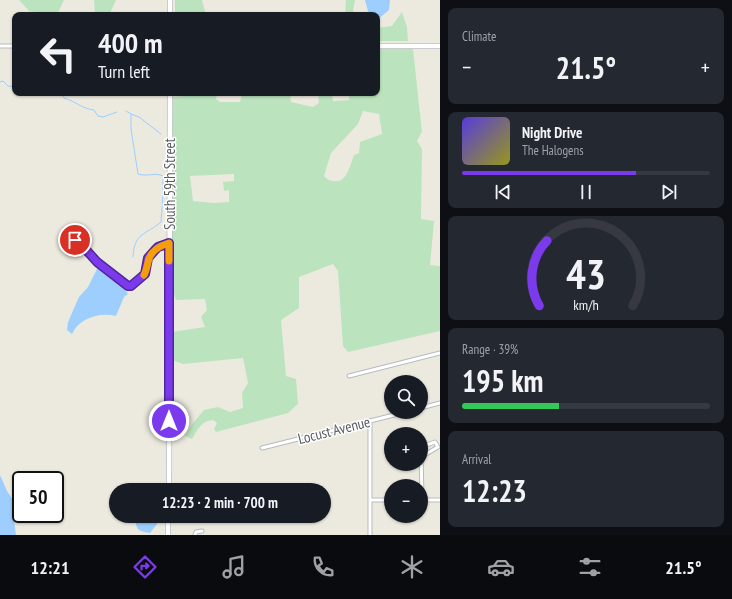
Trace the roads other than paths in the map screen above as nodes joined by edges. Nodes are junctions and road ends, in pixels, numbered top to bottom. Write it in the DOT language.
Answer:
graph roads {
  1 [pos="170,0"];
  2 [pos="170,12"];
  3 [pos="0,46"];
  4 [pos="12,46"];
  5 [pos="380,46"];
  6 [pos="440,46"];
  7 [pos="170,96"];
  8 [pos="75,240"];
  9 [pos="169,243"];
  10 [pos="440,354"];
  11 [pos="350,376"];
  12 [pos="440,403"];
  13 [pos="428,406"];
  14 [pos="384,418"];
  15 [pos="370,421"];
  16 [pos="428,446"];
  17 [pos="262,448"];
  18 [pos="428,453"];
  19 [pos="169,483"];
  20 [pos="370,500"];
  21 [pos="384,500"];
  22 [pos="428,500"];
  23 [pos="440,500"];
  24 [pos="168,523"];
  25 [pos="202,531"];
  26 [pos="168,535"];
  27 [pos="195,535"];
  28 [pos="370,535"];
  1 -- 2 [label="main road"];
  3 -- 4 [label="street"];
  5 -- 6 [label="main road"];
  7 -- 9 [label="main road, South 59th Street"];
  8 -- 9 [label="street"];
  9 -- 19 [label="main road, South 59th Street"];
  10 -- 11 [label="street"];
  12 -- 13 [label="street"];
  14 -- 15 [label="street, Locust Avenue"];
  15 -- 17 [label="street, Locust Avenue"];
  15 -- 20 [label="street"];
  16 -- 18 [label="street"];
  20 -- 21 [label="street"];
  20 -- 28 [label="street"];
  22 -- 23 [label="street"];
  24 -- 26 [label="main road"];
  25 -- 27 [label="street"];
}
